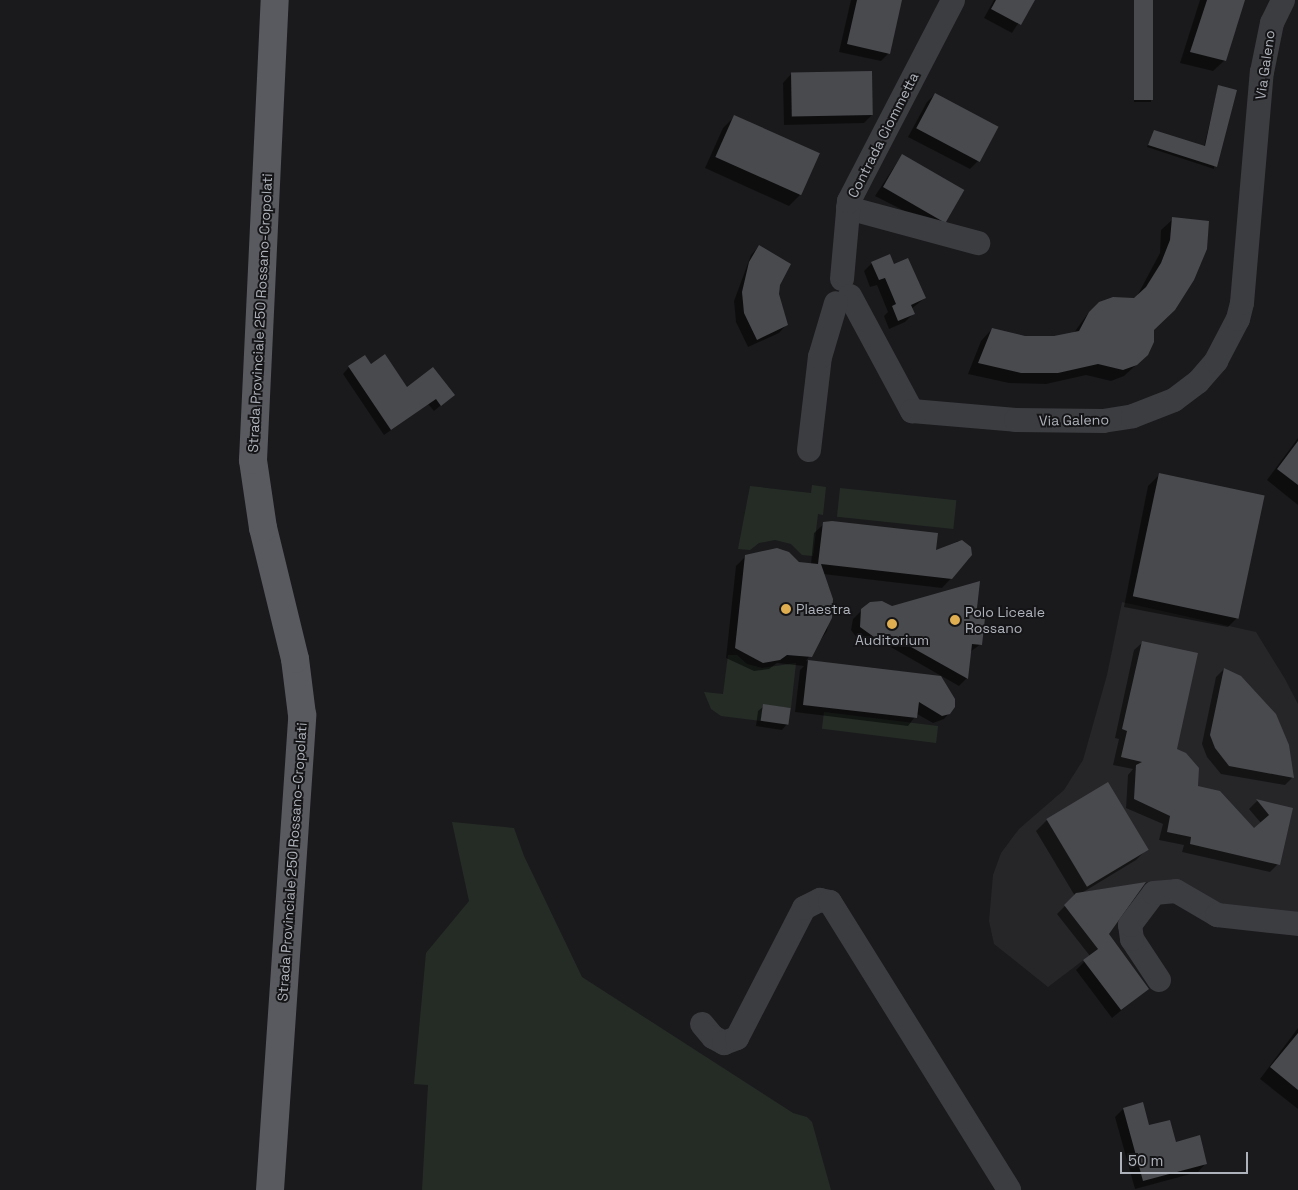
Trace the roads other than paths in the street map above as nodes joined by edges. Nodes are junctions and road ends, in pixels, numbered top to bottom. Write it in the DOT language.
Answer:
graph roads {
  1 [pos="275,0"];
  2 [pos="953,0"];
  3 [pos="1284,0"];
  4 [pos="848,208"];
  5 [pos="978,243"];
  6 [pos="843,293"];
  7 [pos="809,450"];
  8 [pos="1298,924"];
  9 [pos="1159,980"];
  10 [pos="702,1024"];
  11 [pos="270,1190"];
  12 [pos="1008,1190"];
  1 -- 11 [label="main road, Strada Provinciale 250 Rossano-Cropolati"];
  2 -- 4 [label="street, Contrada Ciommetta"];
  3 -- 6 [label="street, Via Galeno"];
  4 -- 5 [label="street"];
  4 -- 6 [label="street, Contrada Ciommetta"];
  6 -- 7 [label="street, Contrada Ciommetta"];
  8 -- 9 [label="street"];
  10 -- 12 [label="street"];
}
